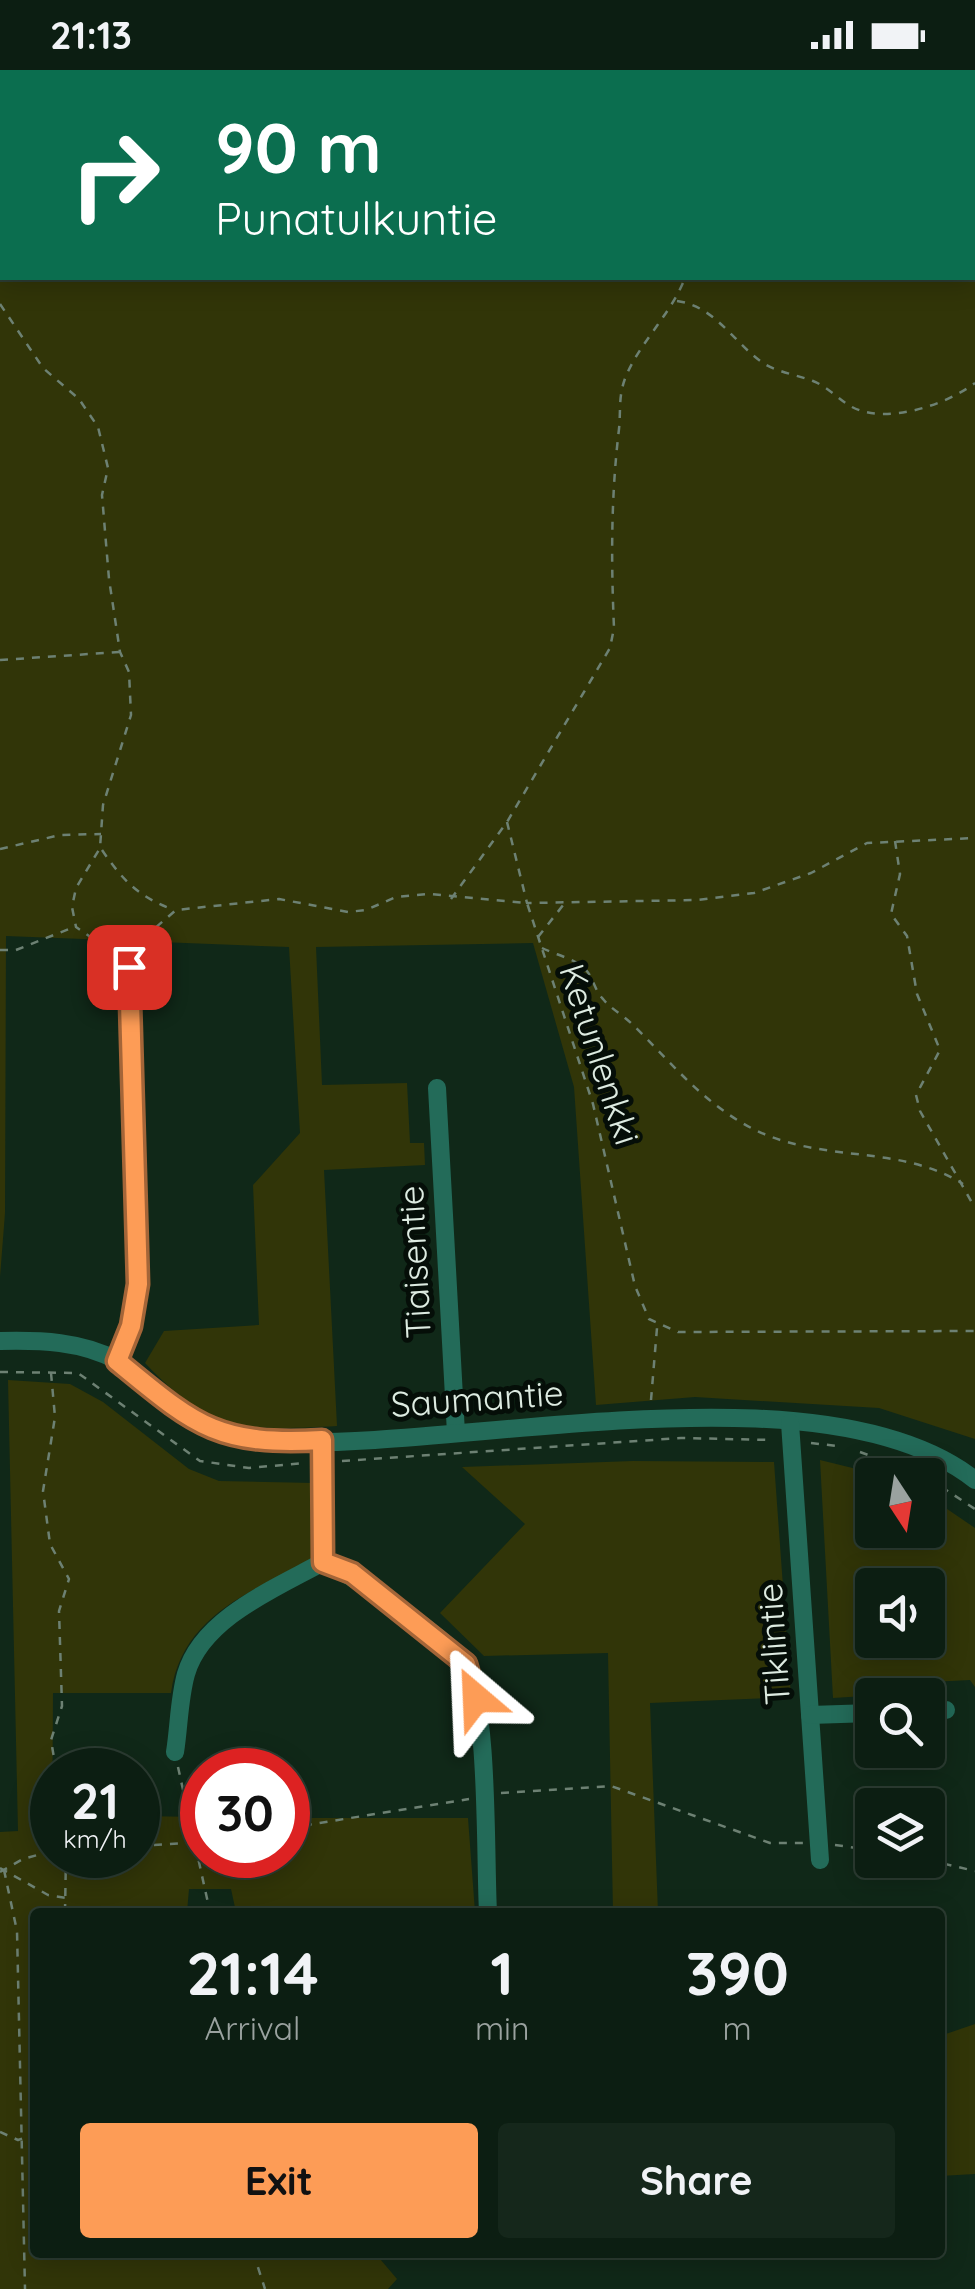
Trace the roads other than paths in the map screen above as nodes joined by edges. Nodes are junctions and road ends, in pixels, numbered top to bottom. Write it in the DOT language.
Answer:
graph roads {
  1 [pos="129,967"];
  2 [pos="438,1088"];
  3 [pos="0,1341"];
  4 [pos="117,1361"];
  5 [pos="791,1431"];
  6 [pos="456,1434"];
  7 [pos="322,1440"];
  8 [pos="975,1480"];
  9 [pos="323,1562"];
  10 [pos="855,1714"];
  11 [pos="810,1715"];
  12 [pos="175,1752"];
  13 [pos="819,1851"];
  14 [pos="488,1908"];
  1 -- 4 [label="street"];
  2 -- 6 [label="street, Tiaisentie"];
  3 -- 4 [label="street, Saumantie"];
  4 -- 7 [label="street, Saumantie"];
  5 -- 6 [label="street, Saumantie"];
  5 -- 8 [label="street, Saumantie"];
  5 -- 11 [label="street, Tiklintie"];
  6 -- 7 [label="street, Saumantie"];
  7 -- 9 [label="street"];
  9 -- 12 [label="street"];
  9 -- 14 [label="street"];
  10 -- 11 [label="street"];
  11 -- 13 [label="street, Tiklintie"];
}
